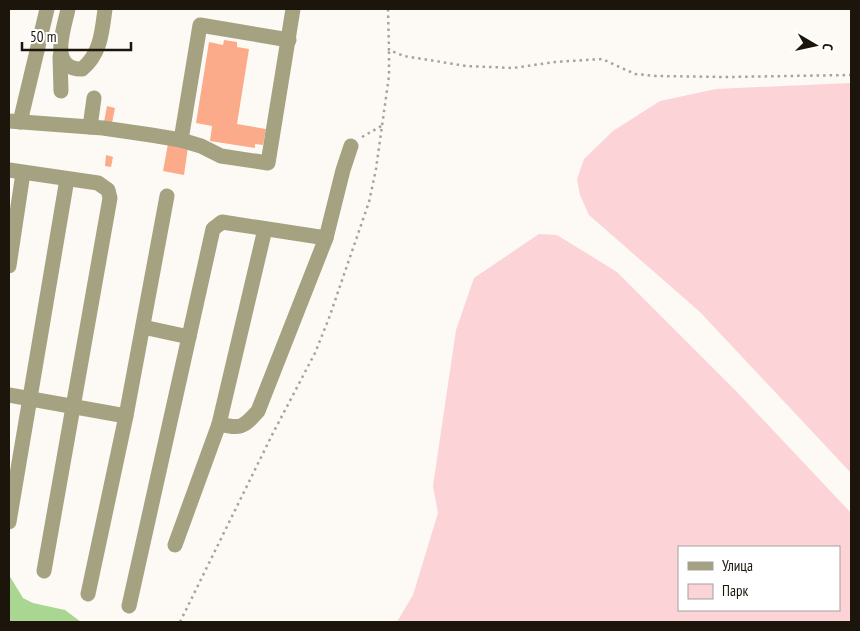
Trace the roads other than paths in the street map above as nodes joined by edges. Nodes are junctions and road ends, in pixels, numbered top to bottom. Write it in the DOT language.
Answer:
graph roads {
  1 [pos="47,9"];
  2 [pos="68,9"];
  3 [pos="105,9"];
  4 [pos="293,9"];
  5 [pos="289,40"];
  6 [pos="60,56"];
  7 [pos="61,91"];
  8 [pos="94,98"];
  9 [pos="14,121"];
  10 [pos="90,127"];
  11 [pos="181,140"];
  12 [pos="351,146"];
  13 [pos="16,171"];
  14 [pos="67,179"];
  15 [pos="167,196"];
  16 [pos="265,229"];
  17 [pos="326,238"];
  18 [pos="9,266"];
  19 [pos="143,327"];
  20 [pos="189,337"];
  21 [pos="9,395"];
  22 [pos="30,399"];
  23 [pos="73,406"];
  24 [pos="126,416"];
  25 [pos="219,424"];
  26 [pos="9,522"];
  27 [pos="175,545"];
  28 [pos="44,571"];
  29 [pos="88,594"];
  30 [pos="129,606"];
  1 -- 9 [label="street"];
  2 -- 6 [label="street"];
  3 -- 6 [label="street"];
  4 -- 5 [label="street"];
  5 -- 11 [label="street"];
  5 -- 11 [label="street"];
  6 -- 7 [label="street"];
  8 -- 10 [label="street"];
  9 -- 10 [label="street"];
  10 -- 11 [label="street"];
  12 -- 17 [label="street"];
  13 -- 14 [label="street"];
  13 -- 18 [label="street"];
  14 -- 22 [label="street"];
  14 -- 23 [label="street"];
  15 -- 19 [label="street"];
  16 -- 17 [label="street"];
  16 -- 20 [label="street"];
  16 -- 25 [label="street"];
  17 -- 25 [label="street"];
  19 -- 20 [label="street"];
  19 -- 24 [label="street"];
  20 -- 30 [label="street"];
  21 -- 22 [label="street"];
  22 -- 23 [label="street"];
  22 -- 26 [label="street"];
  23 -- 24 [label="street"];
  23 -- 28 [label="street"];
  24 -- 29 [label="street"];
  25 -- 27 [label="street"];
}
